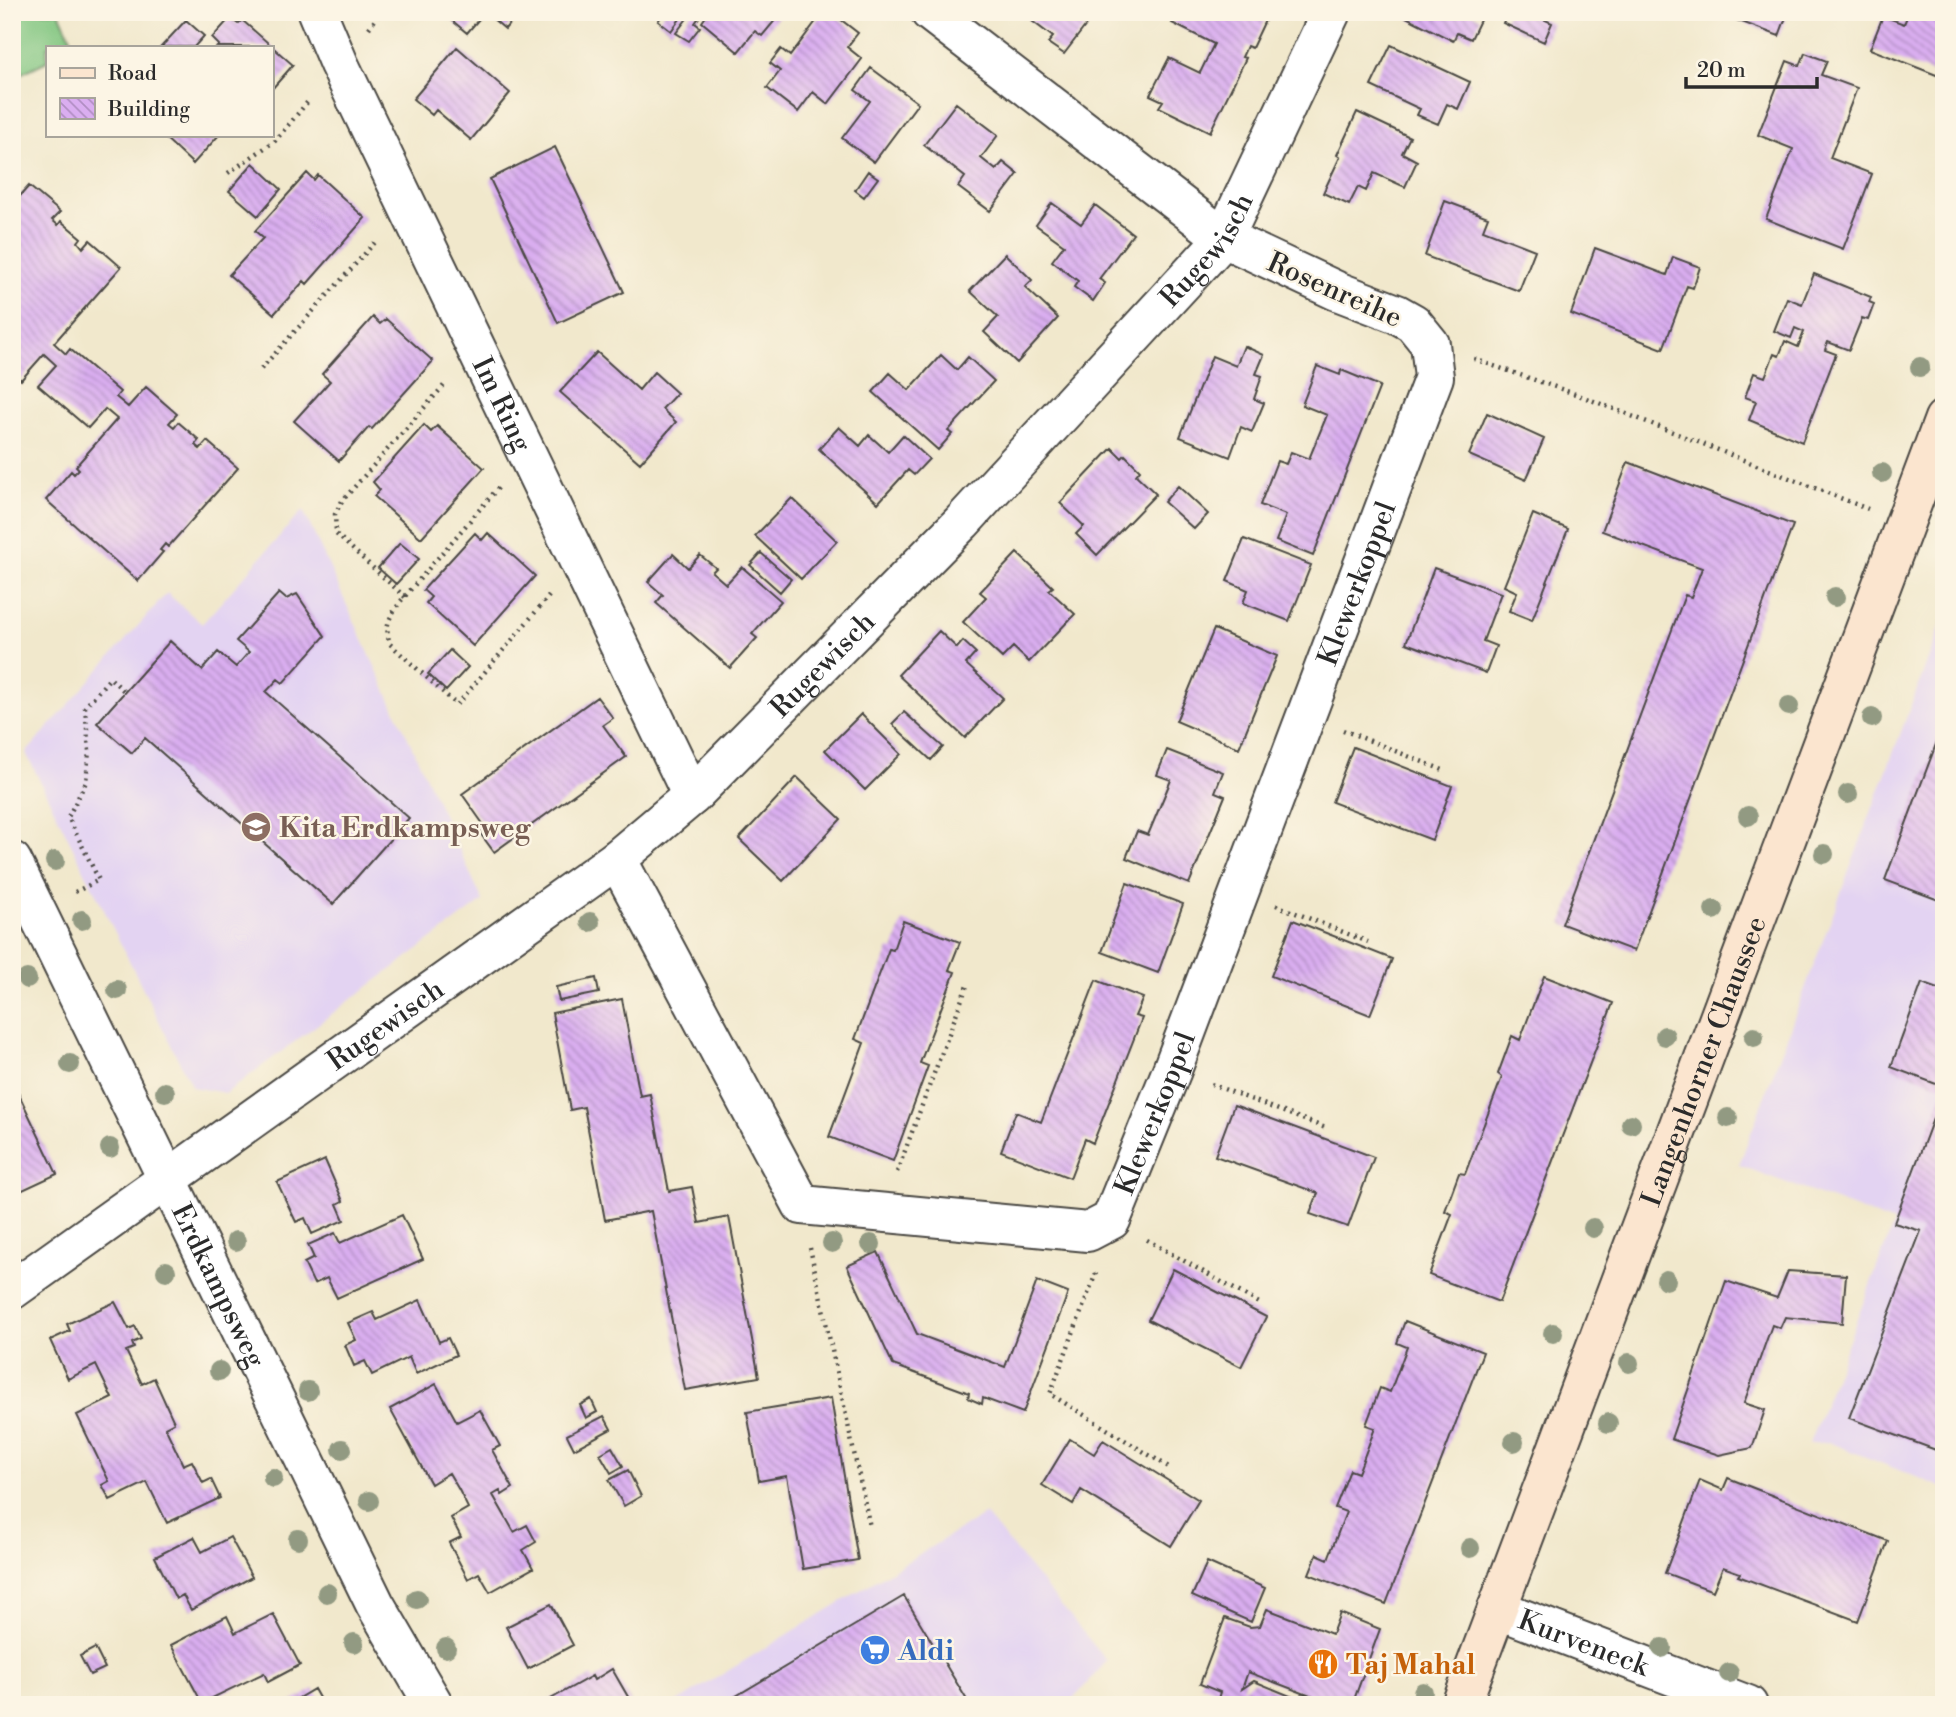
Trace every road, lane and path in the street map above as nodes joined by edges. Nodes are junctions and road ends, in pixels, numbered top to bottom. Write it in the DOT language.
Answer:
graph roads {
  1 [pos="317,12"];
  2 [pos="930,12"];
  3 [pos="1331,12"];
  4 [pos="340,64"];
  5 [pos="228,173"];
  6 [pos="409,205"];
  7 [pos="1224,238"];
  8 [pos="1430,344"];
  9 [pos="477,348"];
  10 [pos="261,369"];
  11 [pos="1944,419"];
  12 [pos="527,454"];
  13 [pos="1905,523"];
  14 [pos="579,561"];
  15 [pos="405,597"];
  16 [pos="125,692"];
  17 [pos="1306,716"];
  18 [pos="1443,770"];
  19 [pos="692,796"];
  20 [pos="617,859"];
  21 [pos="12,861"];
  22 [pos="1240,891"];
  23 [pos="37,912"];
  24 [pos="1368,942"];
  25 [pos="968,983"];
  26 [pos="1172,1070"];
  27 [pos="1328,1129"];
  28 [pos="167,1181"];
  29 [pos="802,1205"];
  30 [pos="881,1214"];
  31 [pos="1099,1226"];
  32 [pos="12,1290"];
  33 [pos="1259,1303"];
  34 [pos="1171,1469"];
  35 [pos="870,1527"];
  36 [pos="1497,1609"];
  37 [pos="434,1705"];
  38 [pos="1461,1705"];
  39 [pos="1748,1705"];
  1 -- 4 [label="street, Im Ring"];
  2 -- 7 [label="street, Rosenreihe"];
  3 -- 7 [label="street, Rugewisch"];
  4 -- 5 [label="path"];
  4 -- 6 [label="street, Im Ring"];
  6 -- 9 [label="street, Im Ring"];
  6 -- 10 [label="path"];
  7 -- 8 [label="street, Rosenreihe"];
  7 -- 19 [label="street, Rugewisch"];
  8 -- 13 [label="path, Rosenreihe"];
  8 -- 17 [label="street, Klewerkoppel"];
  9 -- 12 [label="street, Im Ring"];
  9 -- 15 [label="path"];
  11 -- 13 [label="main road, Langenhorner Chaussee"];
  12 -- 14 [label="street, Im Ring"];
  12 -- 15 [label="path"];
  13 -- 36 [label="main road, Langenhorner Chaussee"];
  14 -- 15 [label="path"];
  14 -- 19 [label="street, Im Ring"];
  16 -- 23 [label="path"];
  17 -- 18 [label="path"];
  17 -- 22 [label="street, Klewerkoppel"];
  19 -- 20 [label="street, Rugewisch"];
  20 -- 28 [label="street, Rugewisch"];
  20 -- 29 [label="street"];
  21 -- 23 [label="street, Erdkampsweg"];
  22 -- 24 [label="path"];
  22 -- 26 [label="street, Klewerkoppel"];
  23 -- 28 [label="street, Erdkampsweg"];
  25 -- 30 [label="path"];
  26 -- 27 [label="path"];
  26 -- 31 [label="street, Klewerkoppel"];
  28 -- 32 [label="street, Rugewisch"];
  28 -- 37 [label="street, Erdkampsweg"];
  29 -- 30 [label="street"];
  29 -- 35 [label="path"];
  30 -- 31 [label="street"];
  31 -- 33 [label="path"];
  31 -- 34 [label="path"];
  36 -- 38 [label="main road, Langenhorner Chaussee"];
  36 -- 39 [label="street, Kurveneck"];
}
